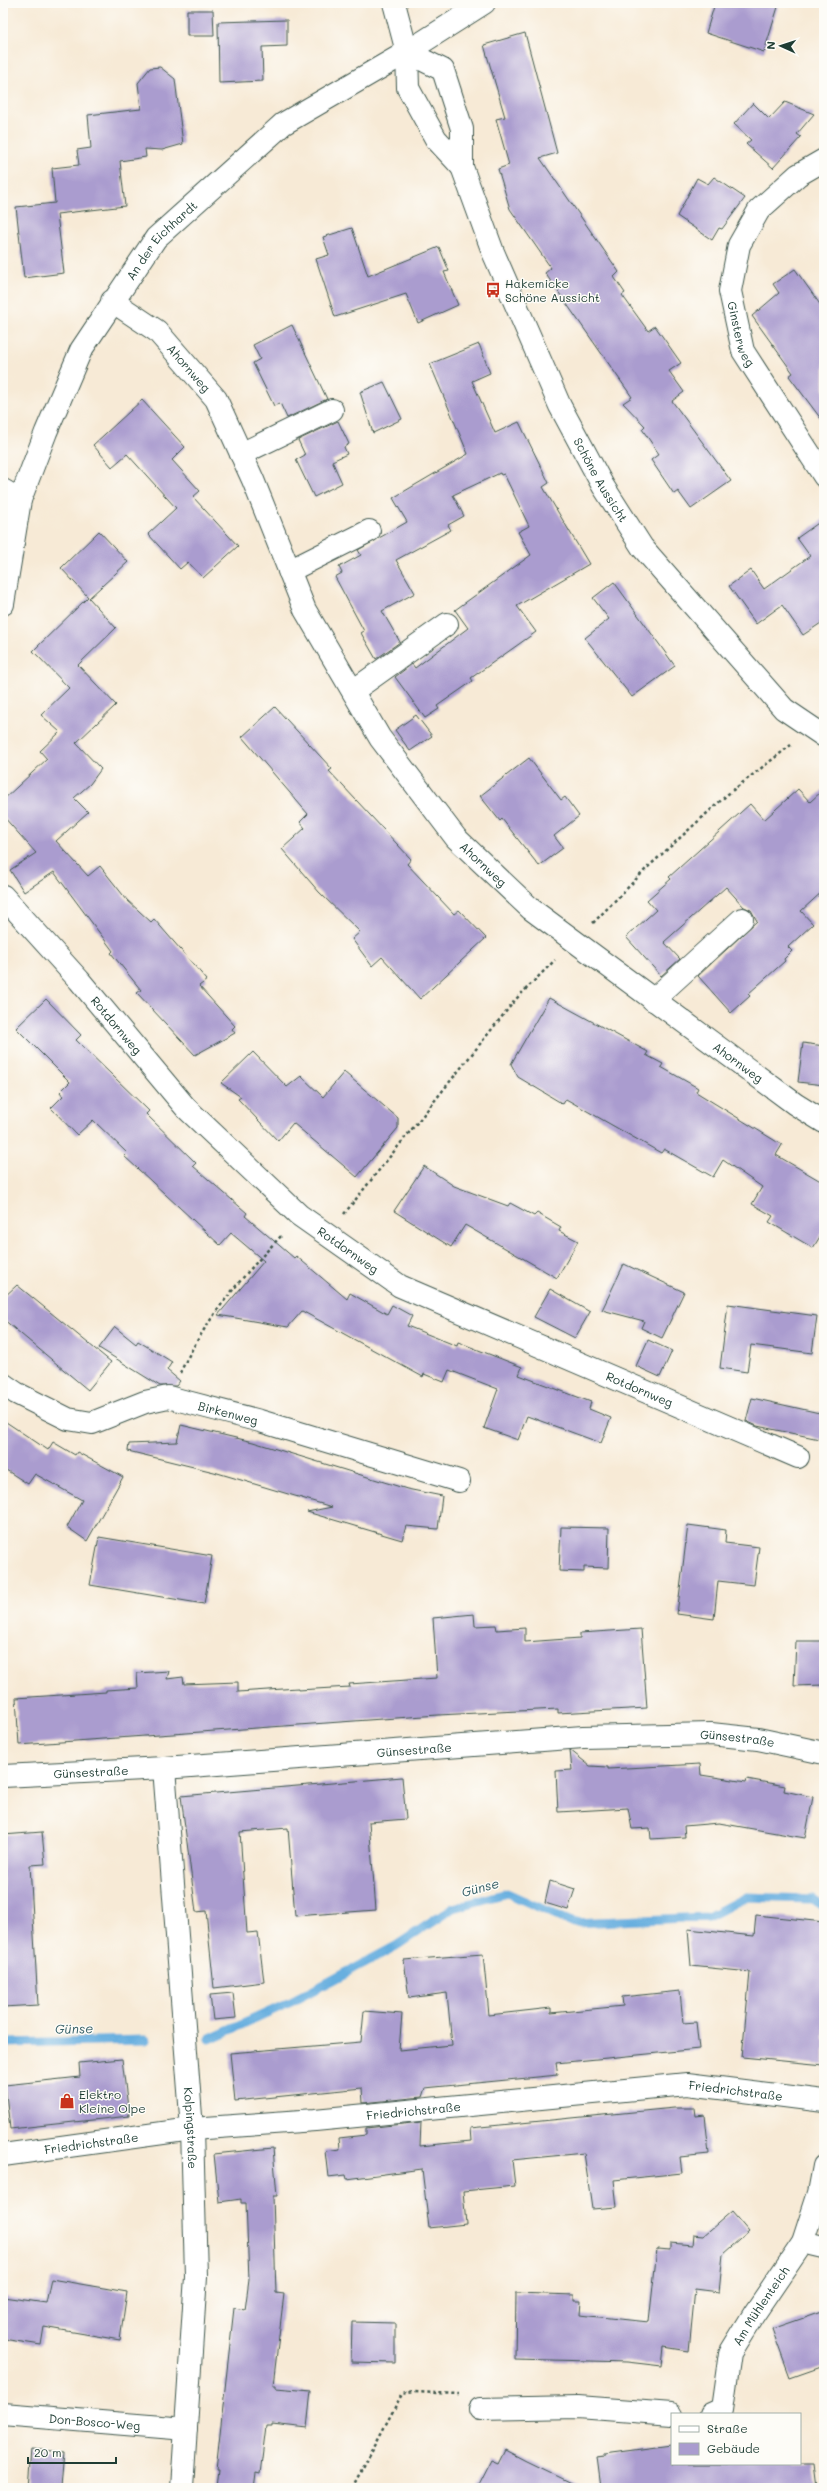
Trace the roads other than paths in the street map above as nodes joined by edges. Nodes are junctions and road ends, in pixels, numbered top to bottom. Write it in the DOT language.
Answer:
graph roads {
  1 [pos="394,3"];
  2 [pos="484,3"];
  3 [pos="407,52"];
  4 [pos="824,160"];
  5 [pos="462,167"];
  6 [pos="112,301"];
  7 [pos="332,410"];
  8 [pos="241,454"];
  9 [pos="824,476"];
  10 [pos="12,495"];
  11 [pos="369,531"];
  12 [pos="289,571"];
  13 [pos="3,604"];
  14 [pos="447,624"];
  15 [pos="353,691"];
  16 [pos="818,732"];
  17 [pos="3,896"];
  18 [pos="742,919"];
  19 [pos="653,1000"];
  20 [pos="824,1122"];
  21 [pos="3,1384"];
  22 [pos="798,1456"];
  23 [pos="458,1481"];
  24 [pos="824,1753"];
  25 [pos="164,1768"];
  26 [pos="3,1776"];
  27 [pos="824,2101"];
  28 [pos="192,2129"];
  29 [pos="3,2155"];
  30 [pos="824,2166"];
  31 [pos="803,2242"];
  32 [pos="824,2247"];
  33 [pos="480,2409"];
  34 [pos="714,2413"];
  35 [pos="3,2414"];
  36 [pos="671,2414"];
  37 [pos="186,2429"];
  38 [pos="182,2488"];
  1 -- 3 [label="street"];
  2 -- 3 [label="street, An der Eichhardt"];
  3 -- 5 [label="street, Schöne Aussicht"];
  3 -- 5 [label="street, Schöne Aussicht"];
  3 -- 6 [label="street, An der Eichhardt"];
  4 -- 9 [label="street, Ginsterweg"];
  5 -- 16 [label="street, Schöne Aussicht"];
  6 -- 8 [label="street, Ahornweg"];
  6 -- 10 [label="street, An der Eichhardt"];
  7 -- 8 [label="street"];
  8 -- 12 [label="street, Ahornweg"];
  10 -- 13 [label="street, An der Eichhardt"];
  11 -- 12 [label="street"];
  12 -- 15 [label="street, Ahornweg"];
  14 -- 15 [label="street"];
  15 -- 19 [label="street, Ahornweg"];
  17 -- 22 [label="street, Rotdornweg"];
  18 -- 19 [label="street"];
  19 -- 20 [label="street, Ahornweg"];
  21 -- 23 [label="street, Birkenweg"];
  24 -- 25 [label="street, Günsestraße"];
  25 -- 26 [label="street, Günsestraße"];
  25 -- 28 [label="street, Kolpingstraße"];
  27 -- 28 [label="street, Friedrichstraße"];
  28 -- 29 [label="street, Friedrichstraße"];
  28 -- 37 [label="street, Kolpingstraße"];
  30 -- 31 [label="street, Am Mühlenteich"];
  31 -- 32 [label="street"];
  31 -- 34 [label="street, Am Mühlenteich"];
  33 -- 36 [label="street"];
  35 -- 37 [label="street, Don-Bosco-Weg"];
  37 -- 38 [label="street, Kolpingstraße"];
}
